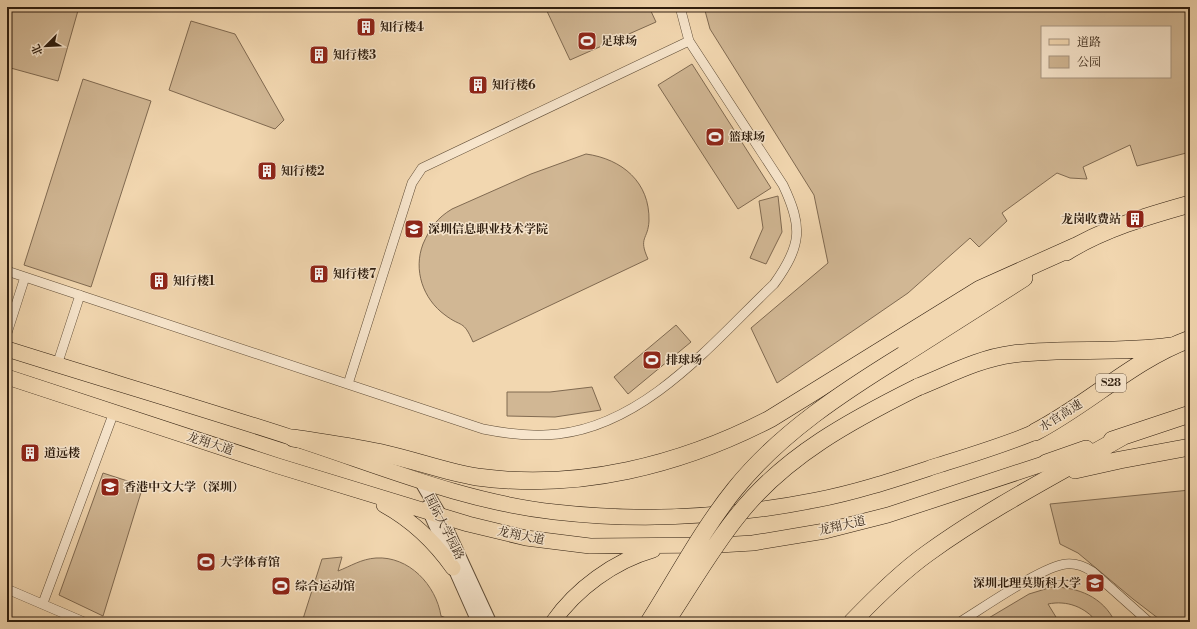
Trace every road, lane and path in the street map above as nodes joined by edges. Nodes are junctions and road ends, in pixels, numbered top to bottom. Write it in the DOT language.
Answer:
graph roads {
  1 [pos="680,7"];
  2 [pos="689,41"];
  3 [pos="1190,204"];
  4 [pos="1076,246"];
  5 [pos="7,271"];
  6 [pos="25,277"];
  7 [pos="80,295"];
  8 [pos="7,333"];
  9 [pos="1190,339"];
  10 [pos="1171,346"];
  11 [pos="7,350"];
  12 [pos="57,365"];
  13 [pos="7,377"];
  14 [pos="348,384"];
  15 [pos="114,412"];
  16 [pos="1190,414"];
  17 [pos="1035,432"];
  18 [pos="1125,436"];
  19 [pos="293,438"];
  20 [pos="1183,449"];
  21 [pos="1051,469"];
  22 [pos="421,482"];
  23 [pos="362,493"];
  24 [pos="434,514"];
  25 [pos="671,545"];
  26 [pos="453,568"];
  27 [pos="7,589"];
  28 [pos="43,603"];
  29 [pos="84,622"];
  30 [pos="478,622"];
  31 [pos="490,622"];
  32 [pos="553,622"];
  33 [pos="649,622"];
  34 [pos="666,622"];
  35 [pos="852,622"];
  36 [pos="960,622"];
  37 [pos="1149,622"];
  1 -- 2 [label="street"];
  2 -- 14 [label="street"];
  2 -- 14 [label="street"];
  3 -- 4 [label="highway"];
  4 -- 19 [label="highway"];
  4 -- 33 [label="highway, bridge"];
  5 -- 6 [label="street"];
  6 -- 7 [label="street"];
  6 -- 8 [label="street"];
  7 -- 12 [label="street"];
  7 -- 14 [label="street"];
  9 -- 10 [label="highway, 水官高速 / S28"];
  10 -- 17 [label="highway, 水官高速 / S28"];
  10 -- 34 [label="highway, bridge"];
  11 -- 12 [label="main road"];
  12 -- 19 [label="main road"];
  13 -- 15 [label="main road, 龙翔大道"];
  15 -- 23 [label="main road, 龙翔大道"];
  15 -- 28 [label="street"];
  16 -- 18 [label="highway"];
  17 -- 22 [label="main road"];
  18 -- 20 [label="highway"];
  18 -- 21 [label="highway"];
  19 -- 22 [label="main road"];
  20 -- 21 [label="highway"];
  21 -- 25 [label="main road, 龙翔大道"];
  21 -- 35 [label="highway"];
  22 -- 24 [label="street, 国际大学园路"];
  23 -- 24 [label="main road, 龙翔大道"];
  23 -- 26 [label="main road"];
  24 -- 25 [label="main road, 龙翔大道"];
  24 -- 26 [label="street, 国际大学园路"];
  24 -- 31 [label="street, 国际大学园路"];
  25 -- 32 [label="main road"];
  26 -- 30 [label="street, 国际大学园路"];
  27 -- 28 [label="street"];
  28 -- 29 [label="street"];
  36 -- 37 [label="street"];
}
